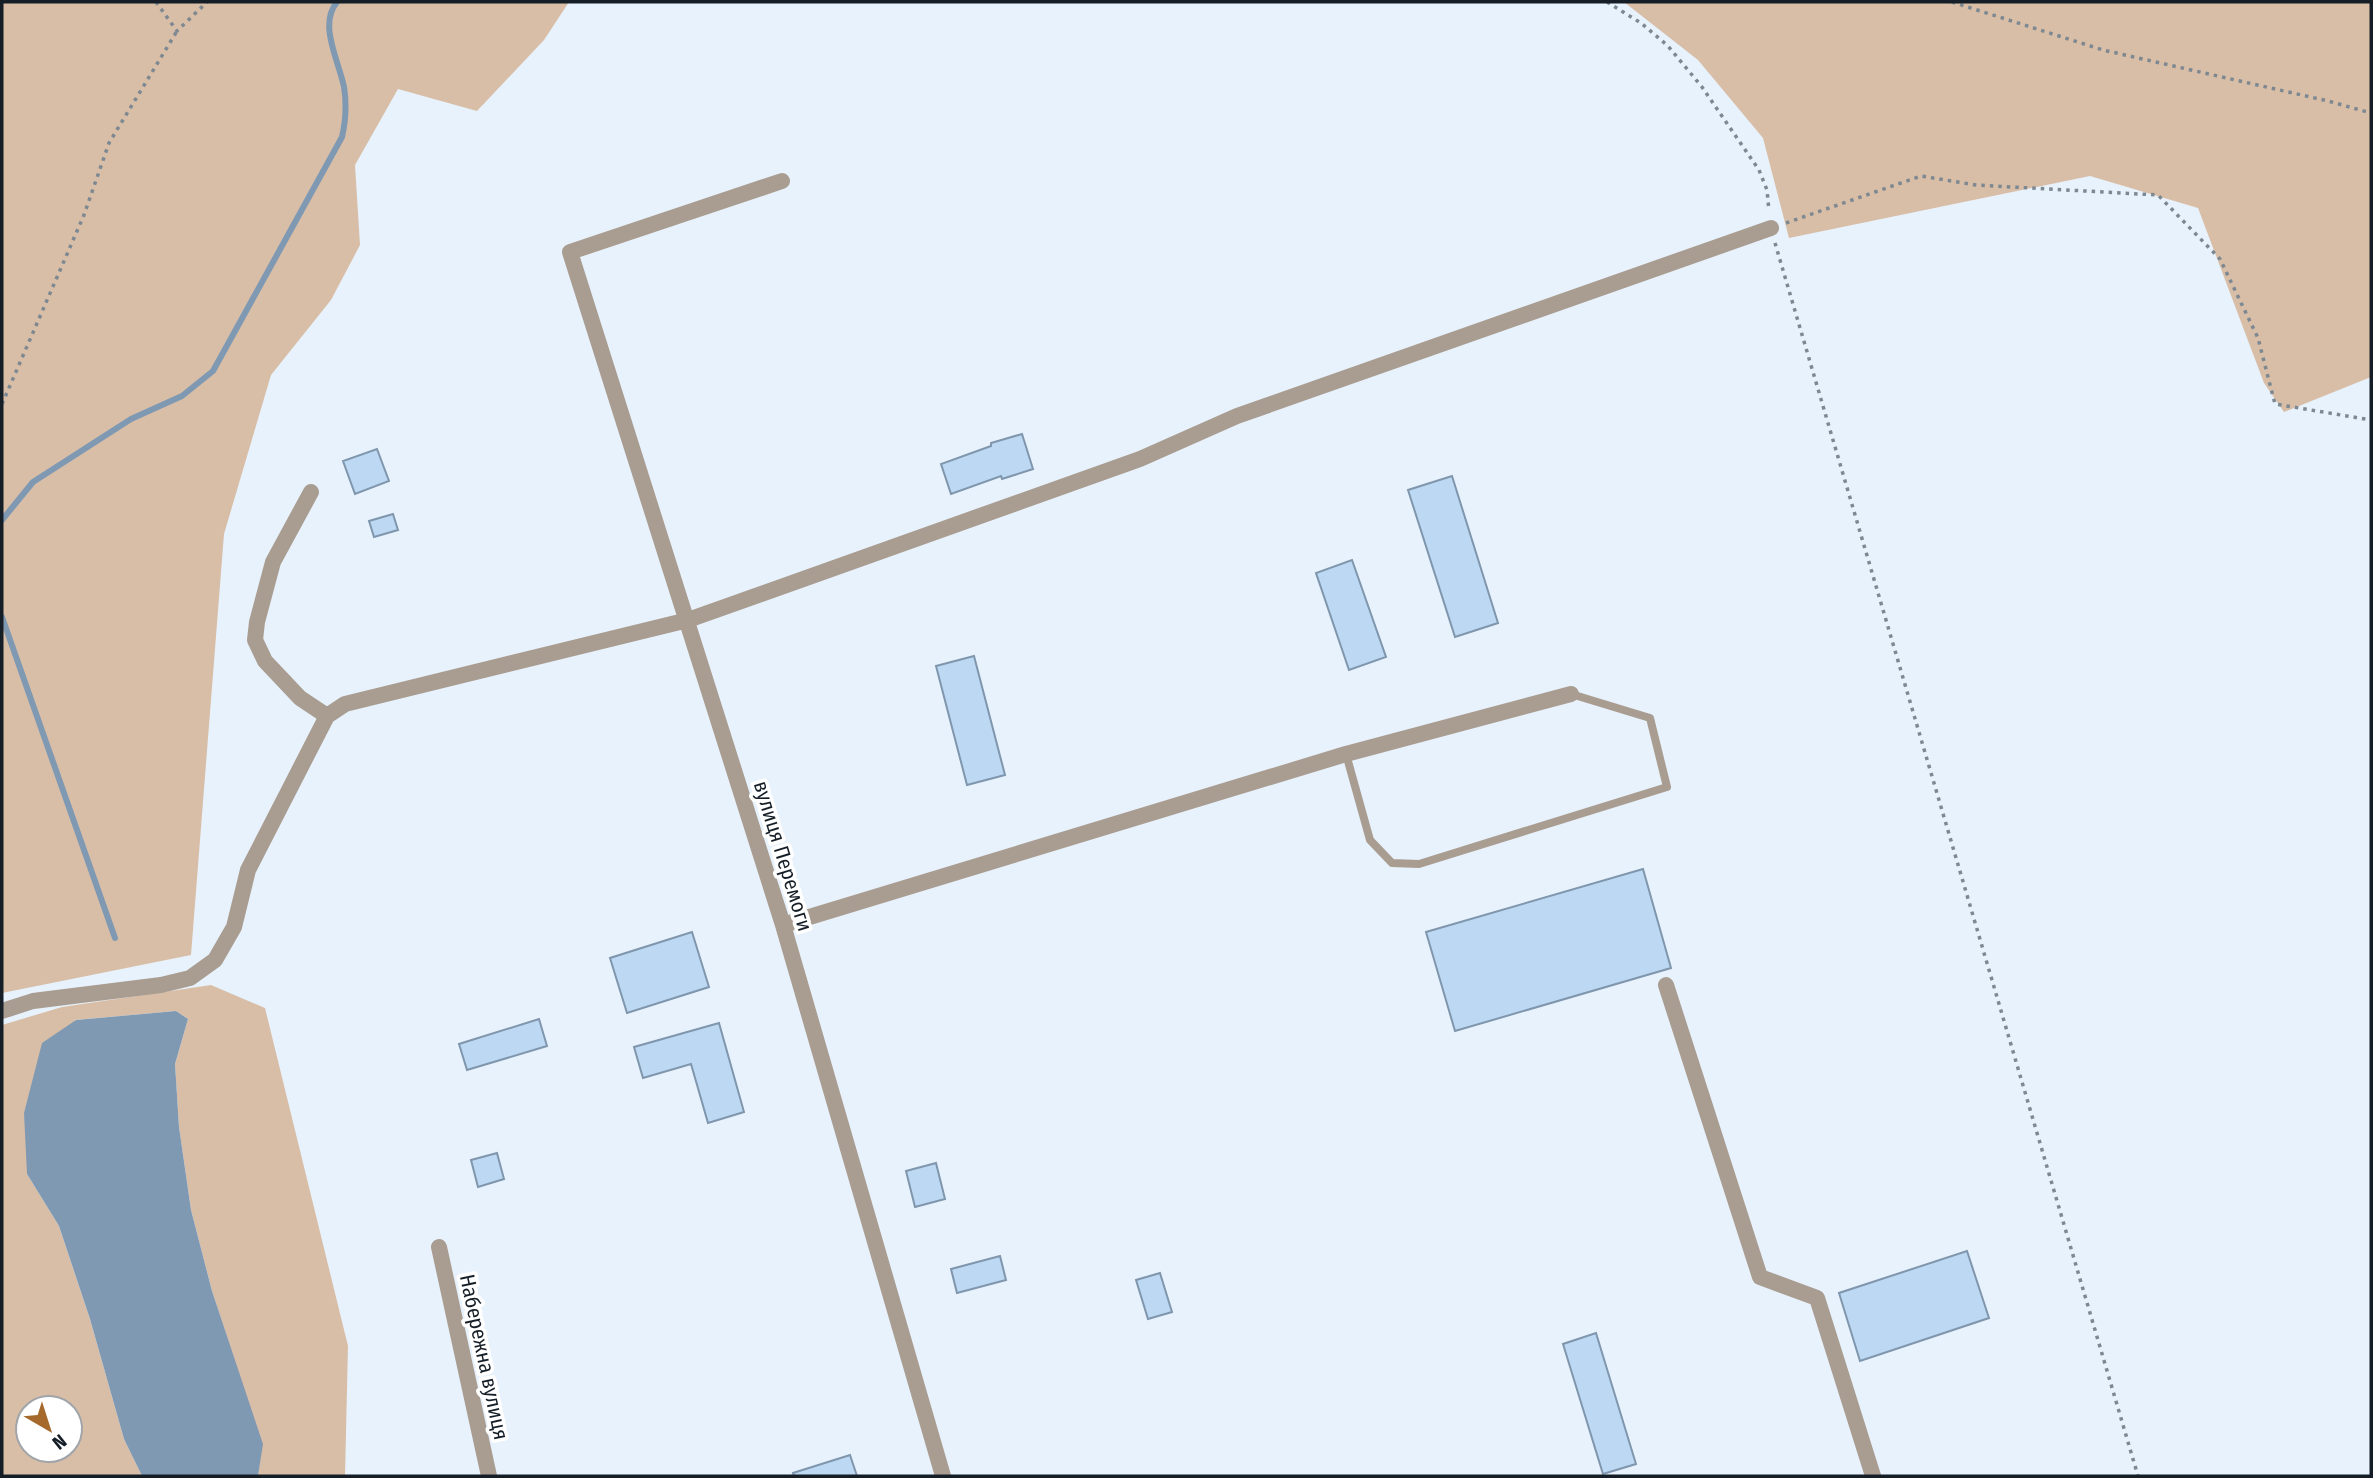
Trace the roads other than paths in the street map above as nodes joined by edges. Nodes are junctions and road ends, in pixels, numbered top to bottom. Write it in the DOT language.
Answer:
graph roads {
  1 [pos="782,181"];
  2 [pos="1771,228"];
  3 [pos="311,492"];
  4 [pos="688,620"];
  5 [pos="1571,694"];
  6 [pos="327,716"];
  7 [pos="1346,754"];
  8 [pos="783,925"];
  9 [pos="1666,985"];
  10 [pos="2,1011"];
  11 [pos="439,1247"];
  12 [pos="489,1476"];
  13 [pos="943,1476"];
  14 [pos="1873,1476"];
  1 -- 4 [label="street, вулиця Перемоги"];
  2 -- 4 [label="street"];
  3 -- 6 [label="street"];
  4 -- 6 [label="street"];
  4 -- 8 [label="street, вулиця Перемоги"];
  5 -- 7 [label="street"];
  5 -- 7 [label="lane"];
  6 -- 10 [label="street"];
  7 -- 8 [label="street"];
  8 -- 13 [label="street, вулиця Перемоги"];
  9 -- 14 [label="street"];
  11 -- 12 [label="street, Набережна вулиця"];
}
